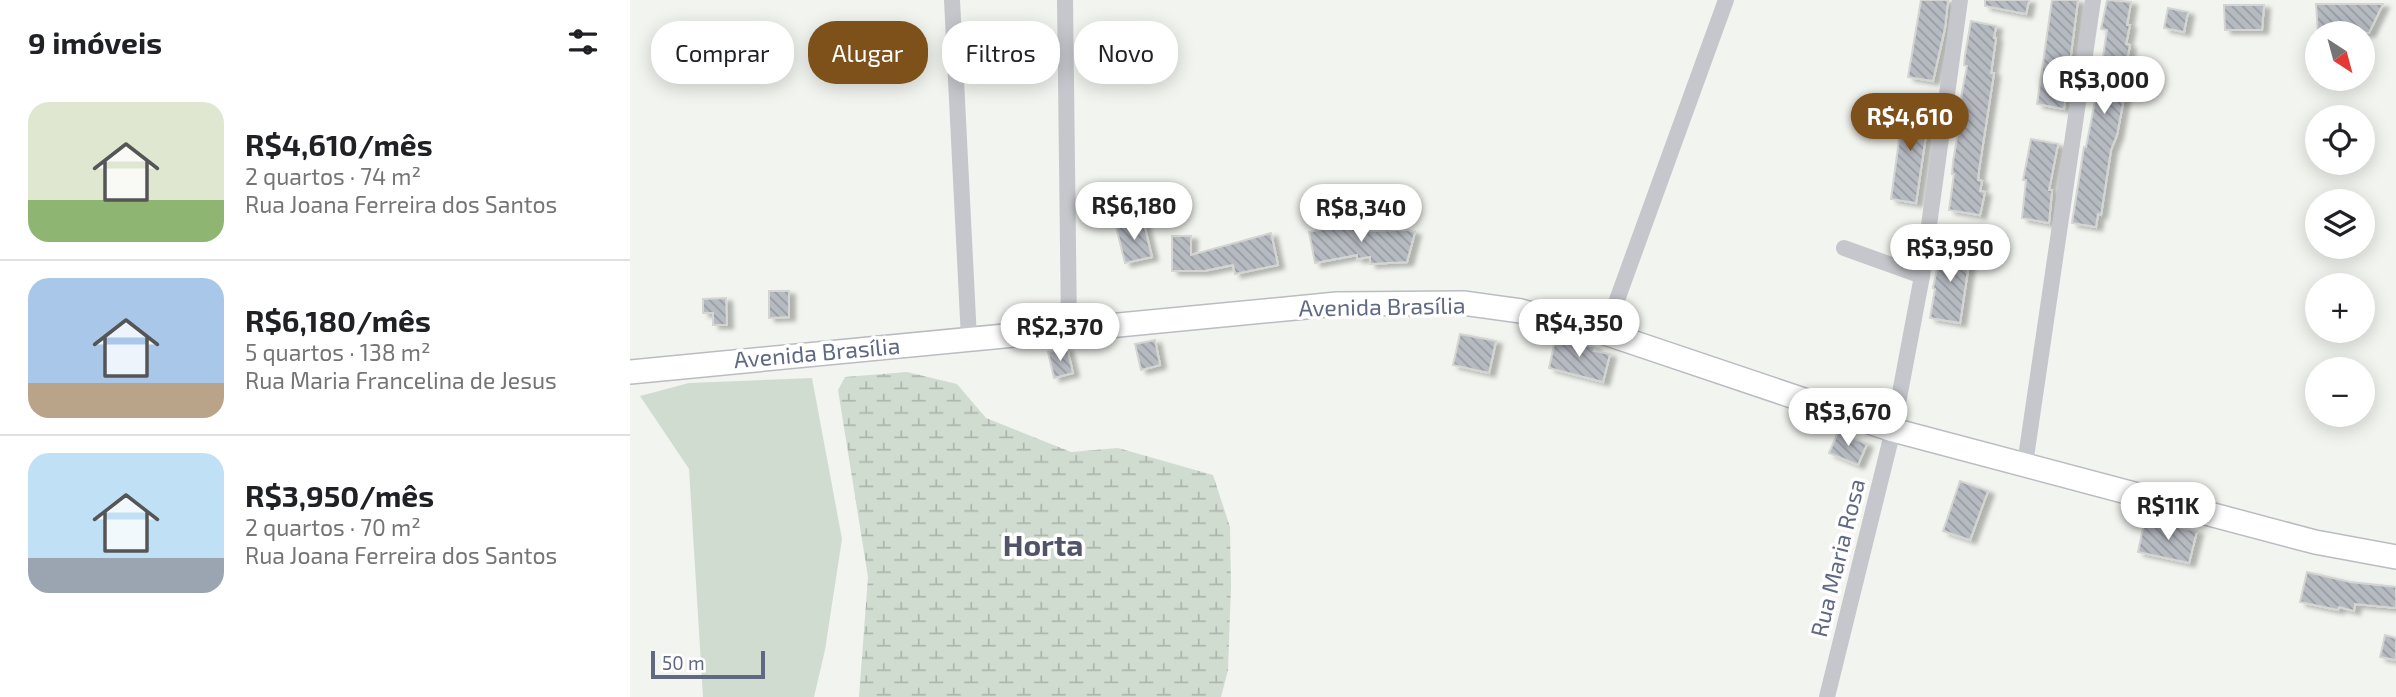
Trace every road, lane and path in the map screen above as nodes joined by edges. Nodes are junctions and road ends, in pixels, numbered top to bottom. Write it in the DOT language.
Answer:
graph roads {
  1 [pos="953,0"];
  2 [pos="1065,0"];
  3 [pos="1726,0"];
  4 [pos="1960,0"];
  5 [pos="2093,0"];
  6 [pos="1844,247"];
  7 [pos="1922,276"];
  8 [pos="1069,329"];
  9 [pos="1605,333"];
  10 [pos="969,339"];
  11 [pos="630,372"];
  12 [pos="1893,430"];
  13 [pos="2025,464"];
  14 [pos="2396,557"];
  15 [pos="1827,697"];
  1 -- 10 [label="street"];
  2 -- 8 [label="street"];
  3 -- 9 [label="street"];
  4 -- 7 [label="street, Rua Maria Rosa"];
  5 -- 13 [label="street"];
  6 -- 7 [label="street"];
  7 -- 12 [label="street, Rua Maria Rosa"];
  8 -- 9 [label="main road, Avenida Brasília"];
  8 -- 10 [label="main road, Avenida Brasília"];
  9 -- 12 [label="main road, Avenida Brasília"];
  10 -- 11 [label="main road, Avenida Brasília"];
  12 -- 13 [label="main road, Avenida Brasília"];
  12 -- 15 [label="street, Rua Maria Rosa"];
  13 -- 14 [label="main road, Avenida Brasília"];
}
